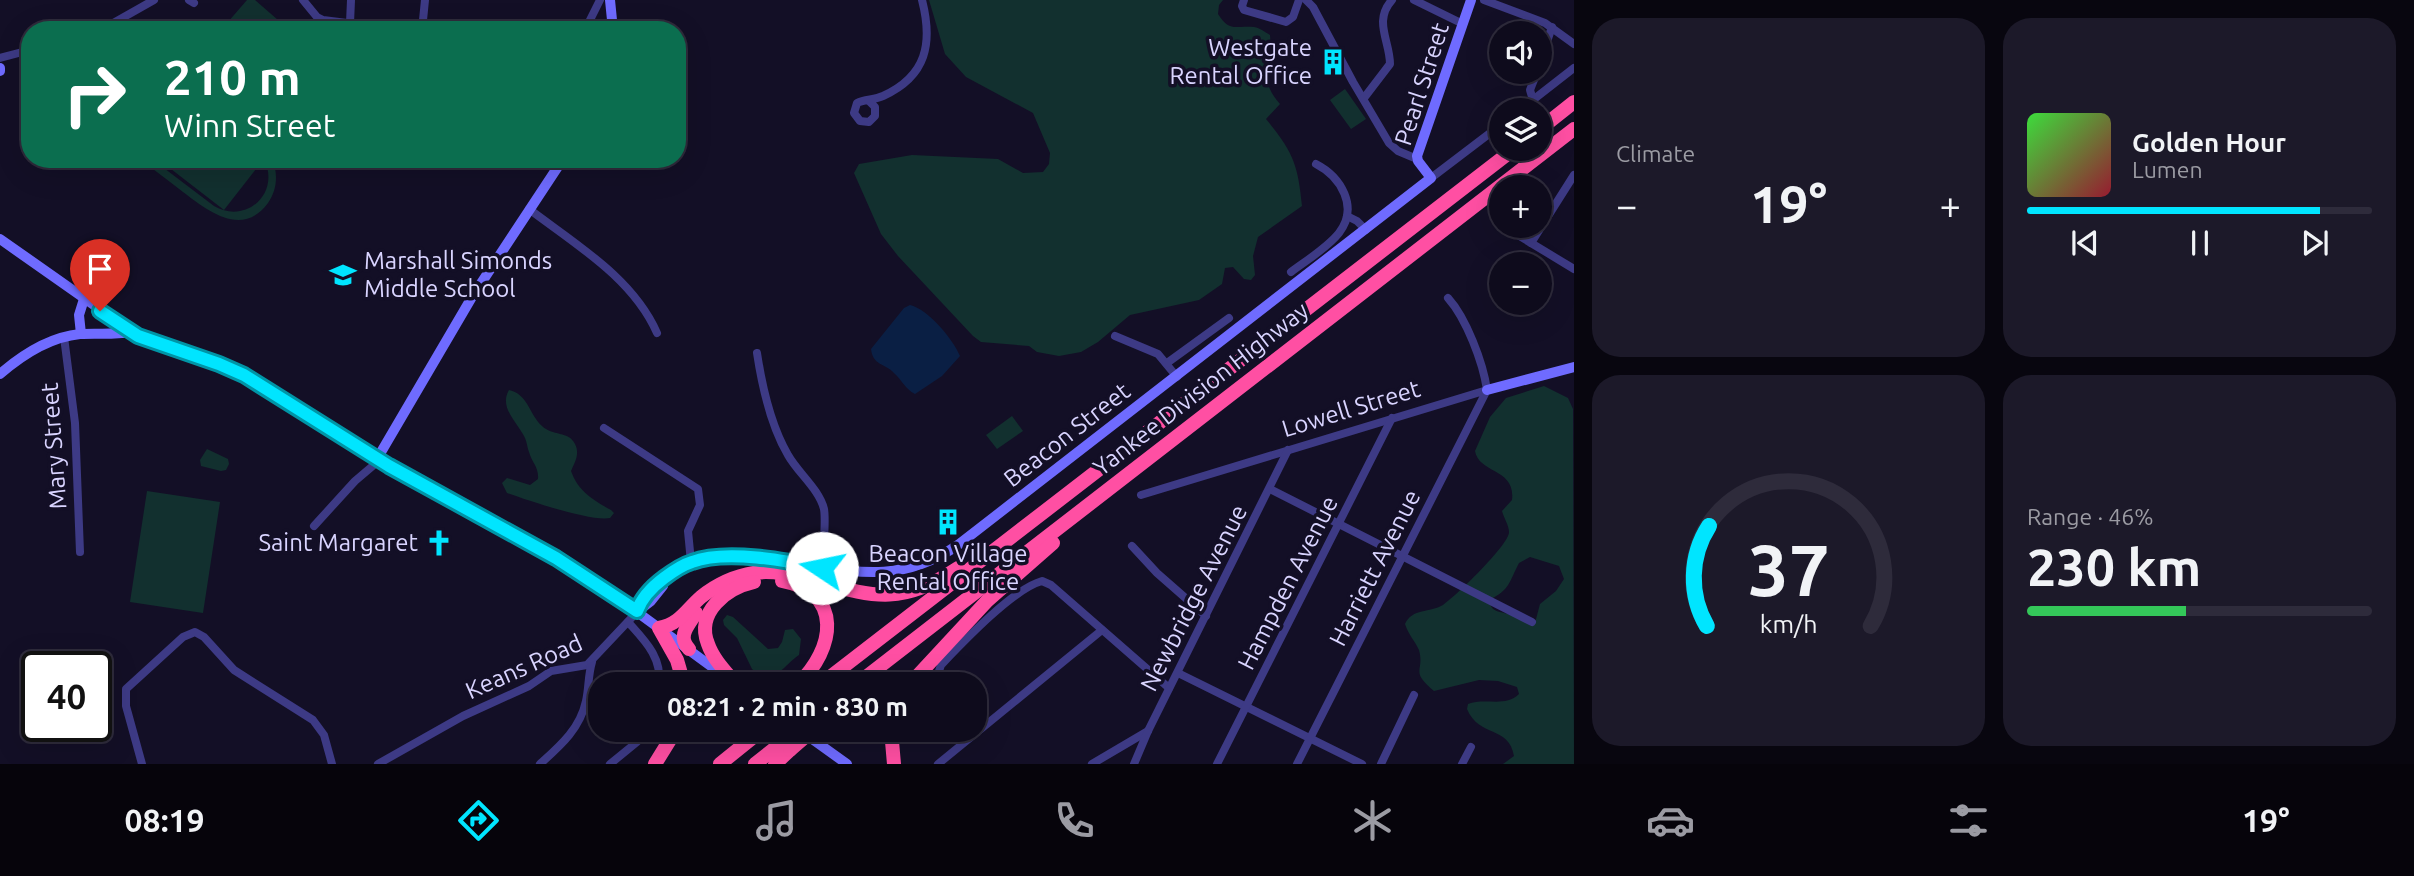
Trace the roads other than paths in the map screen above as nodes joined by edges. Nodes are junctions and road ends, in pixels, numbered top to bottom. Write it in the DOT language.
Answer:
graph roads {
  1 [pos="154,0"];
  2 [pos="303,0"];
  3 [pos="351,0"];
  4 [pos="425,0"];
  5 [pos="600,0"];
  6 [pos="610,0"];
  7 [pos="922,0"];
  8 [pos="1244,0"];
  9 [pos="1299,0"];
  10 [pos="1306,0"];
  11 [pos="1392,0"];
  12 [pos="1414,0"];
  13 [pos="1471,0"];
  14 [pos="1483,0"];
  15 [pos="1427,3"];
  16 [pos="117,21"];
  17 [pos="335,21"];
  18 [pos="350,21"];
  19 [pos="423,21"];
  20 [pos="590,21"];
  21 [pos="611,21"];
  22 [pos="1537,21"];
  23 [pos="1463,24"];
  24 [pos="1552,27"];
  25 [pos="1574,44"];
  26 [pos="21,53"];
  27 [pos="0,58"];
  28 [pos="1574,68"];
  29 [pos="1364,98"];
  30 [pos="1536,98"];
  31 [pos="869,101"];
  32 [pos="1574,102"];
  33 [pos="1552,119"];
  34 [pos="1574,129"];
  35 [pos="1489,134"];
  36 [pos="1417,159"];
  37 [pos="1498,161"];
  38 [pos="1316,164"];
  39 [pos="557,168"];
  40 [pos="1574,175"];
  41 [pos="1431,178"];
  42 [pos="529,209"];
  43 [pos="1347,216"];
  44 [pos="1366,230"];
  45 [pos="1523,238"];
  46 [pos="0,239"];
  47 [pos="1531,243"];
  48 [pos="1574,269"];
  49 [pos="1291,272"];
  50 [pos="1448,298"];
  51 [pos="84,299"];
  52 [pos="1229,318"];
  53 [pos="131,332"];
  54 [pos="657,333"];
  55 [pos="81,334"];
  56 [pos="1115,336"];
  57 [pos="64,337"];
  58 [pos="757,353"];
  59 [pos="1167,363"];
  60 [pos="1574,366"];
  61 [pos="0,374"];
  62 [pos="1177,377"];
  63 [pos="1487,390"];
  64 [pos="1392,418"];
  65 [pos="604,428"];
  66 [pos="1288,450"];
  67 [pos="1156,453"];
  68 [pos="377,458"];
  69 [pos="1270,489"];
  70 [pos="1141,495"];
  71 [pos="1037,517"];
  72 [pos="1340,524"];
  73 [pos="314,526"];
  74 [pos="1132,546"];
  75 [pos="80,552"];
  76 [pos="1403,555"];
  77 [pos="691,562"];
  78 [pos="822,568"];
  79 [pos="719,585"];
  80 [pos="637,611"];
  81 [pos="1206,616"];
  82 [pos="628,622"];
  83 [pos="1532,622"];
  84 [pos="659,628"];
  85 [pos="1102,630"];
  86 [pos="689,649"];
  87 [pos="593,660"];
  88 [pos="659,672"];
  89 [pos="680,672"];
  90 [pos="720,672"];
  91 [pos="726,672"];
  92 [pos="809,672"];
  93 [pos="837,672"];
  94 [pos="873,672"];
  95 [pos="920,672"];
  96 [pos="939,672"];
  97 [pos="1178,673"];
  98 [pos="1169,688"];
  99 [pos="1414,695"];
  100 [pos="1246,706"];
  101 [pos="1148,731"];
  102 [pos="1310,738"];
  103 [pos="637,742"];
  104 [pos="669,742"];
  105 [pos="738,742"];
  106 [pos="746,742"];
  107 [pos="789,742"];
  108 [pos="793,742"];
  109 [pos="816,742"];
  110 [pos="892,742"];
  111 [pos="785,747"];
  112 [pos="1471,747"];
  113 [pos="142,764"];
  114 [pos="332,764"];
  115 [pos="378,764"];
  116 [pos="540,764"];
  117 [pos="610,764"];
  118 [pos="655,764"];
  119 [pos="718,764"];
  120 [pos="755,764"];
  121 [pos="775,764"];
  122 [pos="848,764"];
  123 [pos="894,764"];
  124 [pos="938,764"];
  125 [pos="1092,764"];
  126 [pos="1134,764"];
  127 [pos="1217,764"];
  128 [pos="1297,764"];
  129 [pos="1362,764"];
  130 [pos="1381,764"];
  131 [pos="1462,764"];
  1 -- 16 [label="street"];
  2 -- 17 [label="street"];
  3 -- 18 [label="street"];
  4 -- 19 [label="street"];
  5 -- 20 [label="street"];
  6 -- 21 [label="street"];
  7 -- 31 [label="street"];
  8 -- 9 [label="street"];
  10 -- 29 [label="street"];
  11 -- 29 [label="street"];
  12 -- 15 [label="street"];
  13 -- 23 [label="street, Pearl Street"];
  14 -- 22 [label="street"];
  15 -- 23 [label="street"];
  23 -- 36 [label="street, Pearl Street"];
  24 -- 25 [label="street"];
  26 -- 27 [label="street"];
  28 -- 30 [label="street"];
  29 -- 36 [label="street"];
  32 -- 33 [label="highway"];
  34 -- 67 [label="highway, Yankee Division Highway"];
  35 -- 41 [label="street"];
  36 -- 41 [label="street, Pearl Street"];
  37 -- 71 [label="highway, Yankee Division Highway"];
  38 -- 43 [label="street"];
  39 -- 42 [label="street"];
  40 -- 47 [label="street"];
  41 -- 44 [label="street, Beacon Street"];
  42 -- 54 [label="street"];
  42 -- 68 [label="street"];
  43 -- 44 [label="street"];
  43 -- 49 [label="street"];
  44 -- 62 [label="street, Beacon Street"];
  45 -- 47 [label="street"];
  46 -- 51 [label="street"];
  47 -- 48 [label="street"];
  50 -- 63 [label="street"];
  51 -- 53 [label="street"];
  51 -- 55 [label="street"];
  52 -- 59 [label="street"];
  53 -- 55 [label="street"];
  53 -- 68 [label="street"];
  55 -- 57 [label="street"];
  56 -- 59 [label="street"];
  57 -- 61 [label="street"];
  57 -- 75 [label="street, Mary Street"];
  58 -- 78 [label="street"];
  59 -- 62 [label="street"];
  60 -- 63 [label="street, Lowell Street"];
  62 -- 78 [label="street, Beacon Street"];
  63 -- 64 [label="street, Lowell Street"];
  63 -- 76 [label="street, Harriett Avenue"];
  64 -- 66 [label="street, Lowell Street"];
  64 -- 72 [label="street, Hampden Avenue"];
  65 -- 77 [label="street"];
  66 -- 69 [label="street, Newbridge Avenue"];
  66 -- 70 [label="street, Lowell Street"];
  67 -- 94 [label="highway, Yankee Division Highway"];
  67 -- 95 [label="highway"];
  68 -- 73 [label="street"];
  68 -- 80 [label="street"];
  69 -- 72 [label="street"];
  69 -- 81 [label="street, Newbridge Avenue"];
  71 -- 79 [label="highway"];
  71 -- 93 [label="highway, Yankee Division Highway"];
  72 -- 76 [label="street"];
  72 -- 100 [label="street, Hampden Avenue"];
  74 -- 81 [label="street"];
  76 -- 83 [label="street"];
  76 -- 102 [label="street, Harriett Avenue"];
  77 -- 78 [label="street, Beacon Street"];
  77 -- 80 [label="street, Beacon Street"];
  79 -- 84 [label="highway"];
  79 -- 86 [label="highway"];
  80 -- 82 [label="street, Keans Road"];
  80 -- 84 [label="street"];
  81 -- 97 [label="street, Newbridge Avenue"];
  82 -- 87 [label="street, Keans Road"];
  82 -- 88 [label="street"];
  84 -- 86 [label="street"];
  84 -- 89 [label="highway"];
  85 -- 96 [label="street"];
  85 -- 98 [label="street"];
  85 -- 124 [label="street"];
  86 -- 90 [label="street"];
  87 -- 115 [label="street, Keans Road"];
  87 -- 116 [label="street"];
  91 -- 92 [label="highway"];
  97 -- 98 [label="street, Newbridge Avenue"];
  97 -- 100 [label="street"];
  98 -- 101 [label="street, Newbridge Avenue"];
  99 -- 130 [label="street"];
  100 -- 102 [label="street"];
  100 -- 127 [label="street, Hampden Avenue"];
  101 -- 125 [label="street"];
  101 -- 126 [label="street, Newbridge Avenue"];
  102 -- 128 [label="street, Harriett Avenue"];
  102 -- 129 [label="street"];
  103 -- 117 [label="street"];
  104 -- 118 [label="highway"];
  105 -- 119 [label="highway"];
  106 -- 119 [label="highway"];
  107 -- 111 [label="highway"];
  108 -- 111 [label="highway, bridge"];
  109 -- 122 [label="street"];
  110 -- 123 [label="highway"];
  111 -- 120 [label="highway"];
  111 -- 121 [label="highway"];
  112 -- 131 [label="street"];
  113 -- 114 [label="street"];
}
